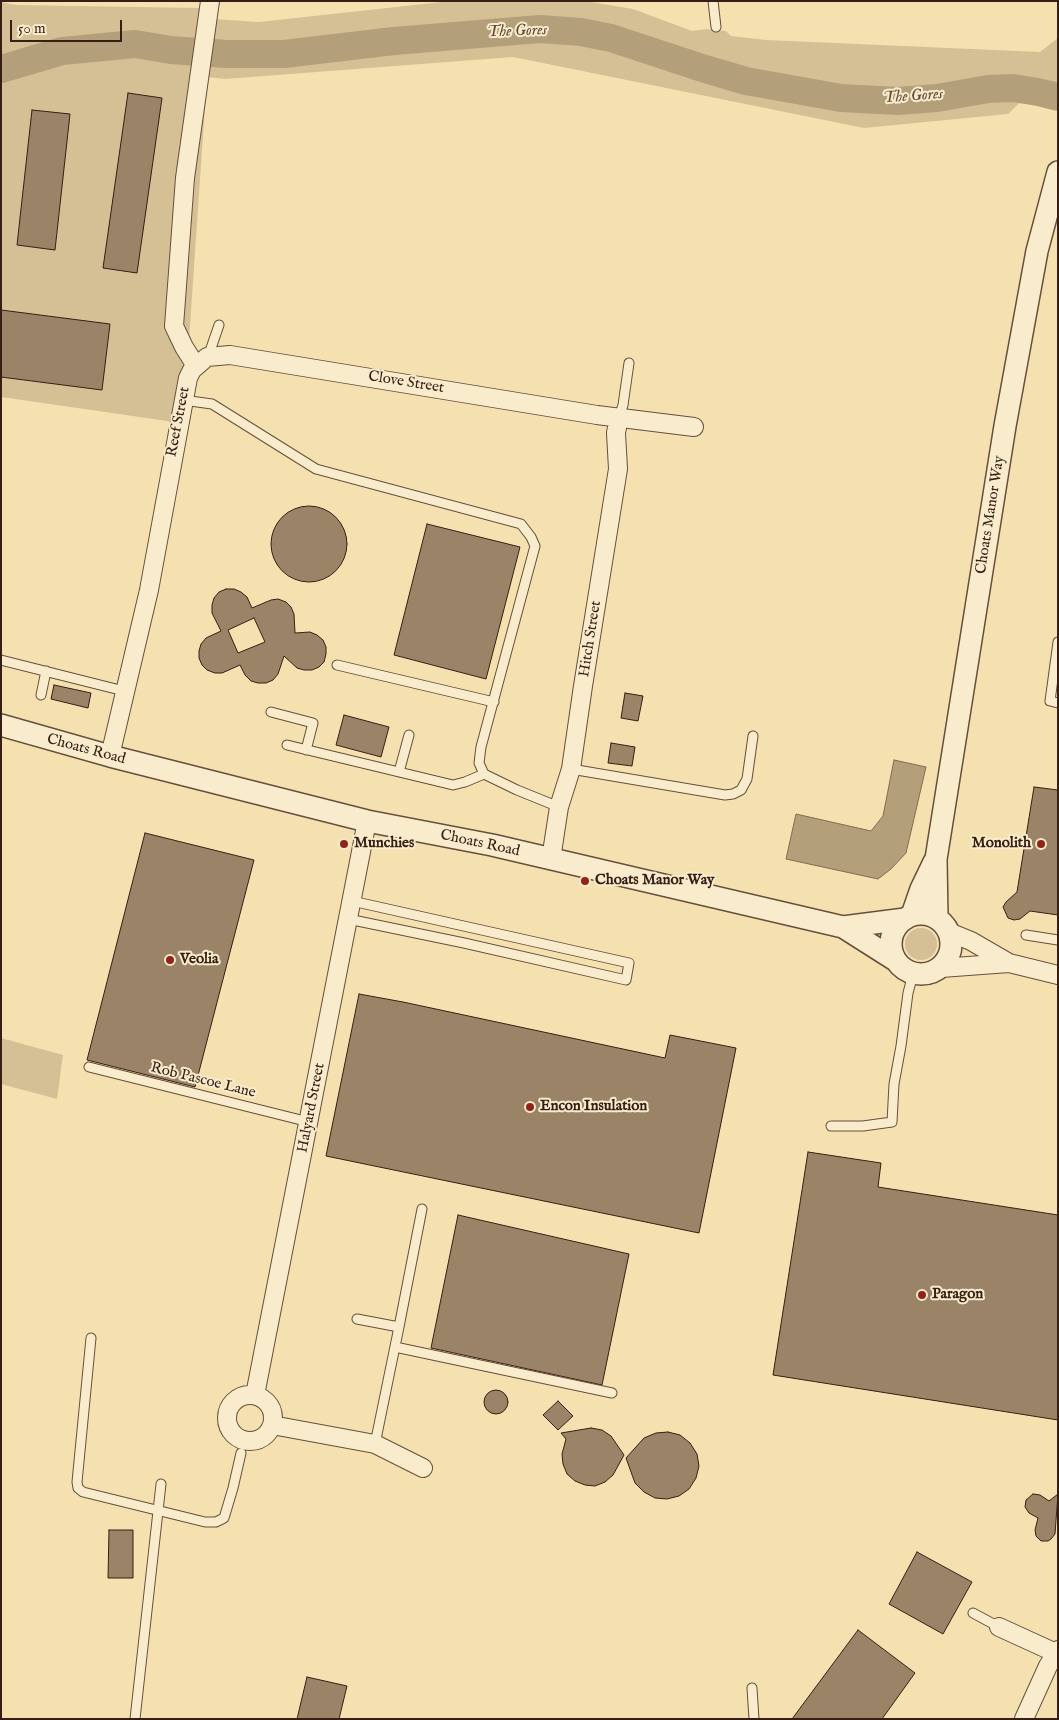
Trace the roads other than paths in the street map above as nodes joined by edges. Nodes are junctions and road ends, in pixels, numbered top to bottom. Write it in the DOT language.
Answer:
graph roads {
  1 [pos="210,1"];
  2 [pos="713,1"];
  3 [pos="716,27"];
  4 [pos="1058,172"];
  5 [pos="219,325"];
  6 [pos="202,362"];
  7 [pos="629,363"];
  8 [pos="183,400"];
  9 [pos="619,417"];
  10 [pos="694,427"];
  11 [pos="1058,642"];
  12 [pos="1,660"];
  13 [pos="337,665"];
  14 [pos="46,671"];
  15 [pos="124,691"];
  16 [pos="40,695"];
  17 [pos="494,702"];
  18 [pos="1058,703"];
  19 [pos="271,712"];
  20 [pos="1,725"];
  21 [pos="409,735"];
  22 [pos="753,736"];
  23 [pos="287,745"];
  24 [pos="306,750"];
  25 [pos="110,756"];
  26 [pos="572,769"];
  27 [pos="399,772"];
  28 [pos="484,774"];
  29 [pos="559,808"];
  30 [pos="368,821"];
  31 [pos="550,859"];
  32 [pos="936,859"];
  33 [pos="352,901"];
  34 [pos="908,917"];
  35 [pos="348,919"];
  36 [pos="943,925"];
  37 [pos="843,927"];
  38 [pos="1026,935"];
  39 [pos="1058,940"];
  40 [pos="894,960"];
  41 [pos="1009,964"];
  42 [pos="941,968"];
  43 [pos="913,974"];
  44 [pos="1058,975"];
  45 [pos="89,1066"];
  46 [pos="309,1122"];
  47 [pos="831,1126"];
  48 [pos="422,1209"];
  49 [pos="356,1319"];
  50 [pos="399,1327"];
  51 [pos="91,1338"];
  52 [pos="395,1347"];
  53 [pos="612,1393"];
  54 [pos="254,1395"];
  55 [pos="272,1425"];
  56 [pos="374,1444"];
  57 [pos="242,1447"];
  58 [pos="422,1468"];
  59 [pos="161,1484"];
  60 [pos="158,1511"];
  61 [pos="973,1613"];
  62 [pos="1000,1627"];
  63 [pos="1057,1653"];
  64 [pos="752,1688"];
  65 [pos="135,1719"];
  66 [pos="754,1719"];
  67 [pos="1024,1719"];
  1 -- 6 [label="street"];
  2 -- 3 [label="lane"];
  4 -- 32 [label="street, Choats Manor Way"];
  5 -- 6 [label="lane"];
  6 -- 8 [label="street, Reef Street"];
  6 -- 9 [label="street, Clove Street"];
  7 -- 9 [label="lane"];
  8 -- 15 [label="street, Reef Street"];
  8 -- 17 [label="lane"];
  9 -- 10 [label="street, Clove Street"];
  9 -- 26 [label="street, Hitch Street"];
  11 -- 18 [label="lane"];
  12 -- 14 [label="lane"];
  13 -- 17 [label="lane"];
  14 -- 15 [label="lane"];
  14 -- 16 [label="lane"];
  15 -- 25 [label="street, Reef Street"];
  17 -- 28 [label="lane"];
  19 -- 24 [label="lane"];
  20 -- 25 [label="street, Choats Road"];
  21 -- 27 [label="lane"];
  22 -- 26 [label="lane"];
  23 -- 24 [label="lane"];
  24 -- 27 [label="lane"];
  25 -- 30 [label="street, Choats Road"];
  26 -- 29 [label="street, Hitch Street"];
  27 -- 28 [label="lane"];
  28 -- 29 [label="lane"];
  29 -- 31 [label="street, Hitch Street"];
  30 -- 31 [label="street, Choats Road"];
  30 -- 33 [label="street, Halyard Street"];
  31 -- 37 [label="street, Choats Road"];
  32 -- 34 [label="street, Choats Manor Way"];
  32 -- 36 [label="street, Choats Manor Way"];
  33 -- 35 [label="street, Halyard Street"];
  33 -- 35 [label="lane"];
  34 -- 36 [label="street"];
  34 -- 37 [label="street, Choats Road"];
  34 -- 40 [label="street"];
  35 -- 46 [label="street, Halyard Street"];
  36 -- 41 [label="street"];
  36 -- 42 [label="street"];
  37 -- 40 [label="street, Choats Road"];
  38 -- 39 [label="lane"];
  40 -- 43 [label="street"];
  41 -- 42 [label="street"];
  41 -- 44 [label="street"];
  42 -- 43 [label="street"];
  43 -- 47 [label="lane"];
  45 -- 46 [label="lane, Rob Pascoe Lane"];
  46 -- 54 [label="street, Halyard Street"];
  48 -- 50 [label="lane"];
  49 -- 50 [label="lane"];
  50 -- 52 [label="lane"];
  51 -- 60 [label="lane"];
  52 -- 53 [label="lane"];
  52 -- 56 [label="lane"];
  54 -- 55 [label="street"];
  54 -- 57 [label="street"];
  55 -- 56 [label="street"];
  55 -- 57 [label="street"];
  56 -- 58 [label="street"];
  57 -- 60 [label="lane"];
  59 -- 60 [label="lane"];
  60 -- 65 [label="lane"];
  61 -- 62 [label="lane"];
  62 -- 63 [label="street"];
  63 -- 67 [label="street"];
  64 -- 66 [label="lane"];
}
